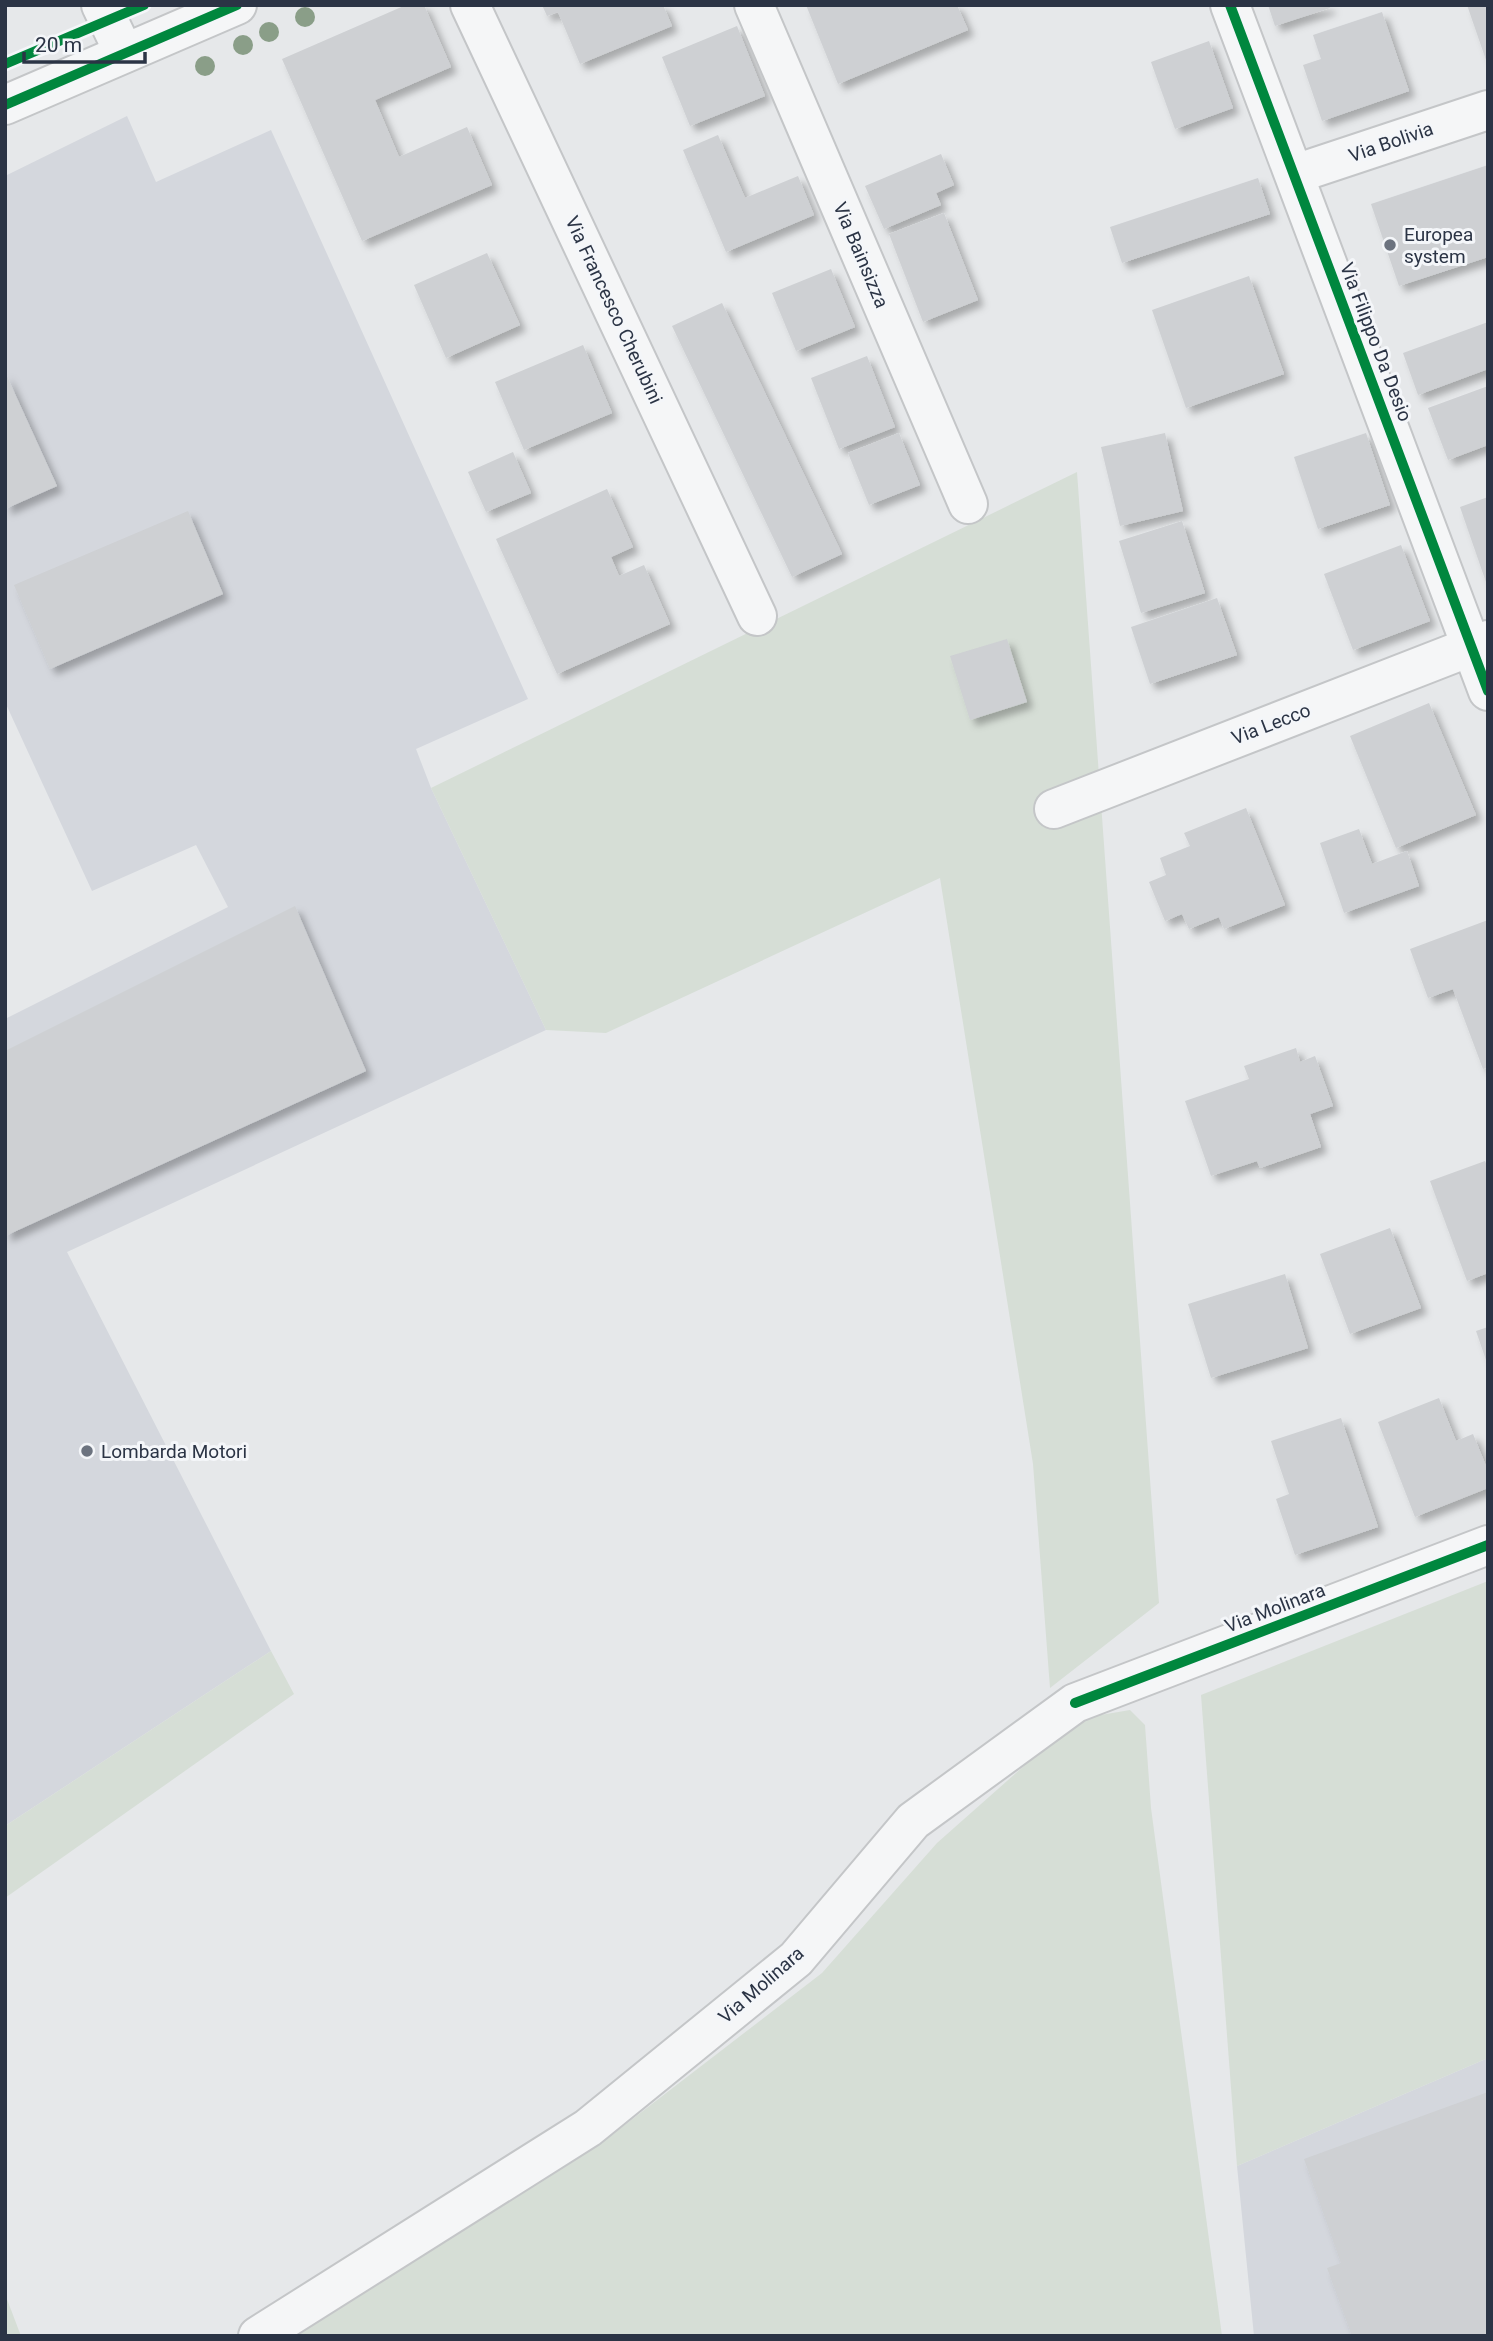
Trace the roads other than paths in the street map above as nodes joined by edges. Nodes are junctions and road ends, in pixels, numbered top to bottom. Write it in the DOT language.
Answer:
graph roads {
  1 [pos="101,5"];
  2 [pos="237,5"];
  3 [pos="470,5"];
  4 [pos="754,5"];
  5 [pos="1230,5"];
  6 [pos="124,53"];
  7 [pos="5,105"];
  8 [pos="1488,110"];
  9 [pos="1295,174"];
  10 [pos="968,505"];
  11 [pos="757,616"];
  12 [pos="1480,643"];
  13 [pos="1488,691"];
  14 [pos="1054,809"];
  15 [pos="1488,1545"];
  16 [pos="258,2336"];
  1 -- 6 [label="street"];
  2 -- 6 [label="street"];
  3 -- 11 [label="street, Via Francesco Cherubini"];
  4 -- 10 [label="street, Via Bainsizza"];
  5 -- 9 [label="street, Via Filippo Da Desio"];
  6 -- 7 [label="street"];
  8 -- 9 [label="street, Via Bolivia"];
  9 -- 12 [label="street, Via Filippo Da Desio"];
  12 -- 13 [label="street, Via Filippo Da Desio"];
  12 -- 14 [label="street, Via Lecco"];
  15 -- 16 [label="street, Via Molinara"];
}
